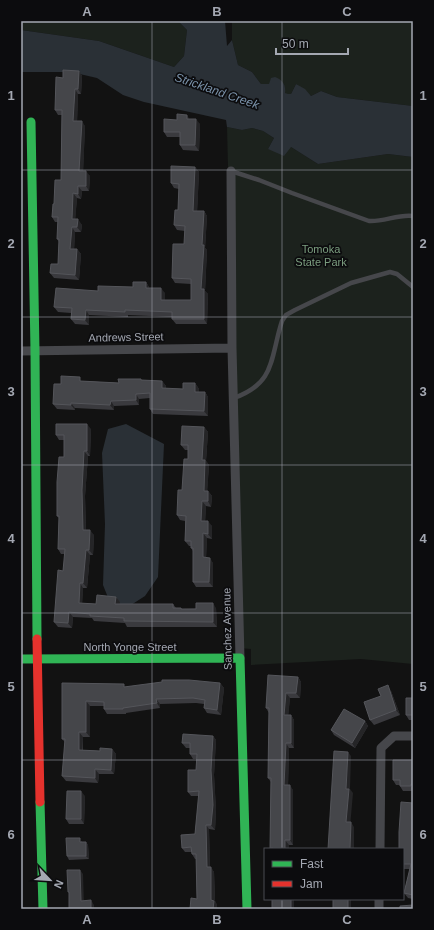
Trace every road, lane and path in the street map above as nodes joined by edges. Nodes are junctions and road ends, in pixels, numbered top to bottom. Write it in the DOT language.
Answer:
graph roads {
  1 [pos="31,122"];
  2 [pos="231,171"];
  3 [pos="413,216"];
  4 [pos="413,287"];
  5 [pos="232,348"];
  6 [pos="21,351"];
  7 [pos="35,351"];
  8 [pos="234,398"];
  9 [pos="240,658"];
  10 [pos="37,659"];
  11 [pos="21,660"];
  12 [pos="413,736"];
  13 [pos="380,848"];
  14 [pos="43,909"];
  15 [pos="247,909"];
  1 -- 7 [label="street"];
  2 -- 3 [label="lane"];
  2 -- 5 [label="street, Sanchez Avenue"];
  4 -- 8 [label="lane"];
  5 -- 7 [label="street, Andrews Street"];
  5 -- 8 [label="street, Sanchez Avenue"];
  6 -- 7 [label="street, Andrews Street"];
  7 -- 10 [label="street"];
  8 -- 9 [label="street, Sanchez Avenue"];
  9 -- 10 [label="street, North Yonge Street"];
  9 -- 15 [label="street, Sanchez Avenue"];
  10 -- 11 [label="street, North Yonge Street"];
  10 -- 14 [label="street"];
  12 -- 13 [label="street"];
}
